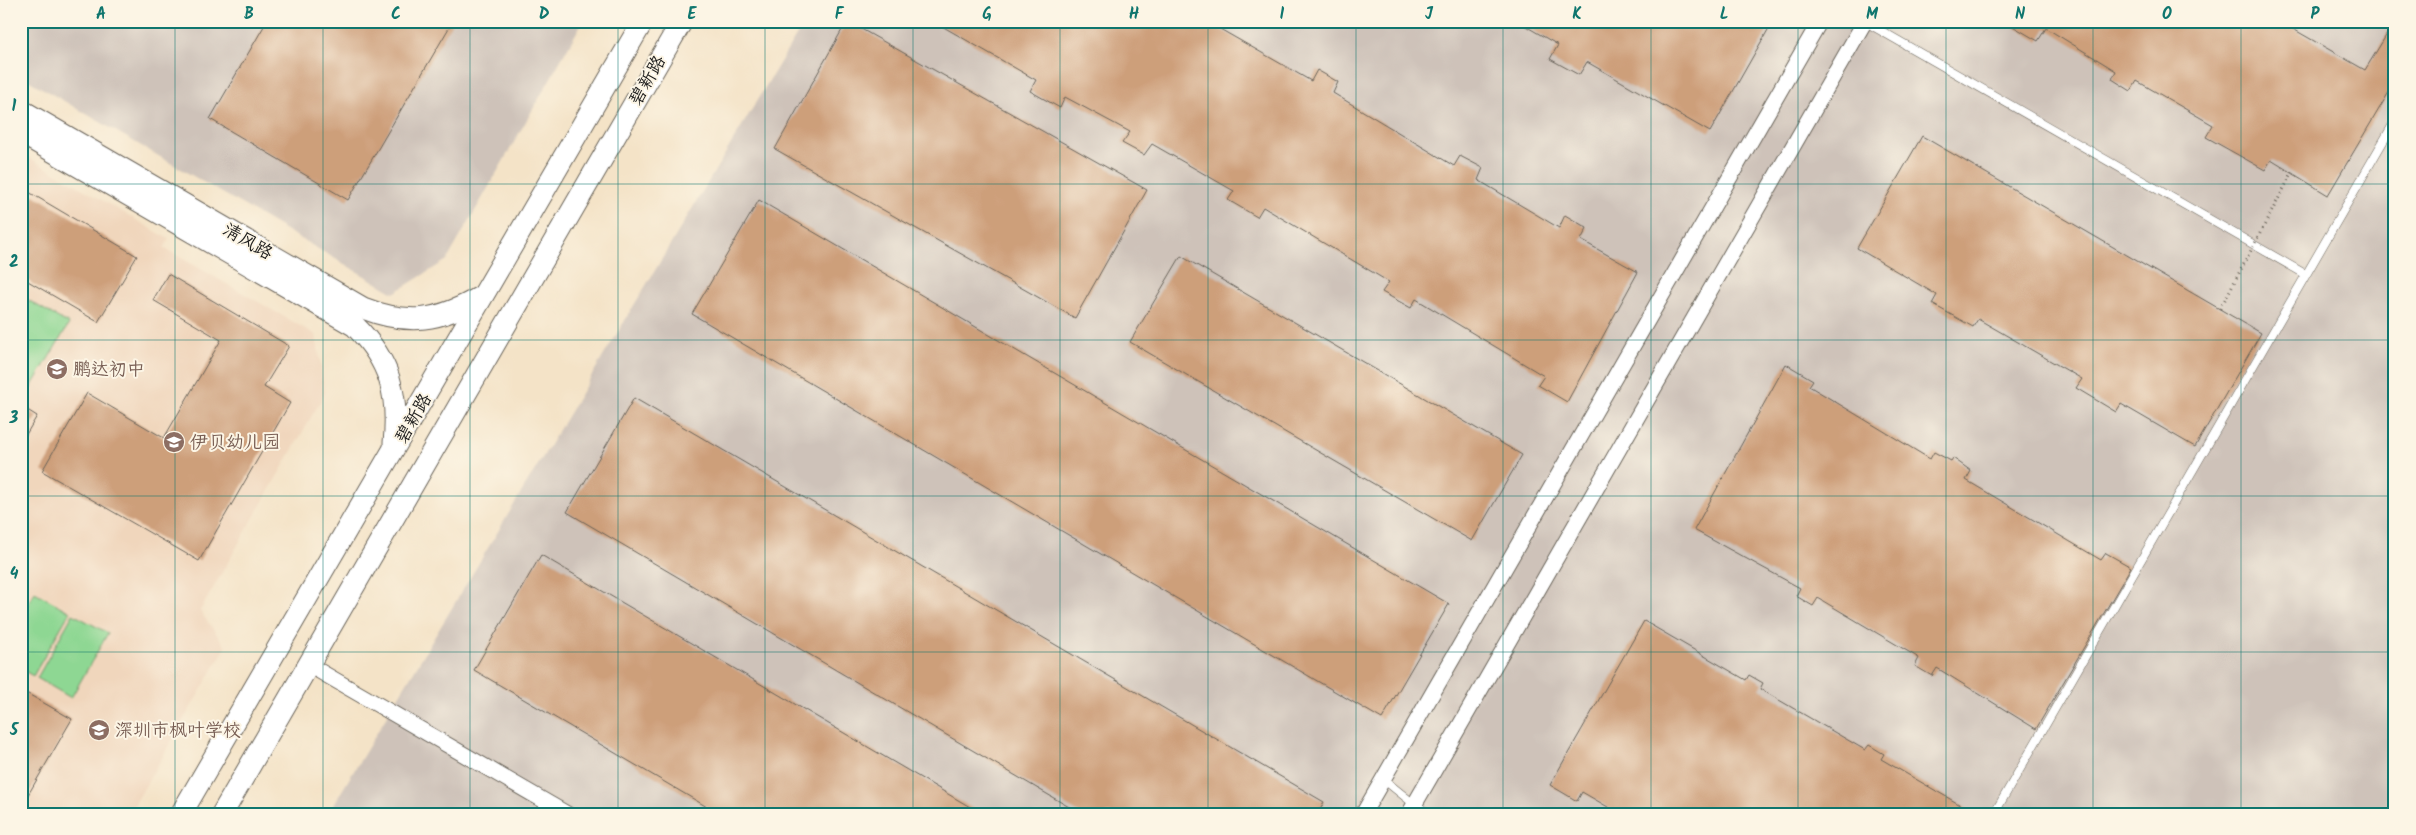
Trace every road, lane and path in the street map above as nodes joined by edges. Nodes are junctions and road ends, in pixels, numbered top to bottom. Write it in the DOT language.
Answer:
graph roads {
  1 [pos="643,21"];
  2 [pos="682,21"];
  3 [pos="1820,21"];
  4 [pos="1865,21"];
  5 [pos="21,110"];
  6 [pos="2395,121"];
  7 [pos="21,133"];
  8 [pos="2292,173"];
  9 [pos="2305,274"];
  10 [pos="484,295"];
  11 [pos="2220,309"];
  12 [pos="394,451"];
  13 [pos="309,665"];
  14 [pos="1383,779"];
  15 [pos="1411,809"];
  16 [pos="181,814"];
  17 [pos="222,814"];
  18 [pos="566,814"];
  19 [pos="1363,814"];
  20 [pos="1430,814"];
  21 [pos="1994,814"];
  1 -- 10 [label="main road, 碧新路"];
  2 -- 13 [label="main road, 碧新路"];
  3 -- 14 [label="street"];
  4 -- 9 [label="lane"];
  4 -- 15 [label="street"];
  5 -- 10 [label="main road, 清风路"];
  6 -- 9 [label="lane"];
  7 -- 12 [label="main road, 清风路"];
  8 -- 11 [label="path, bridge"];
  9 -- 21 [label="lane"];
  10 -- 12 [label="main road, 碧新路"];
  12 -- 16 [label="main road, 碧新路"];
  13 -- 17 [label="main road, 碧新路"];
  13 -- 18 [label="street"];
  14 -- 15 [label="lane"];
  14 -- 19 [label="street"];
  15 -- 20 [label="lane"];
}
